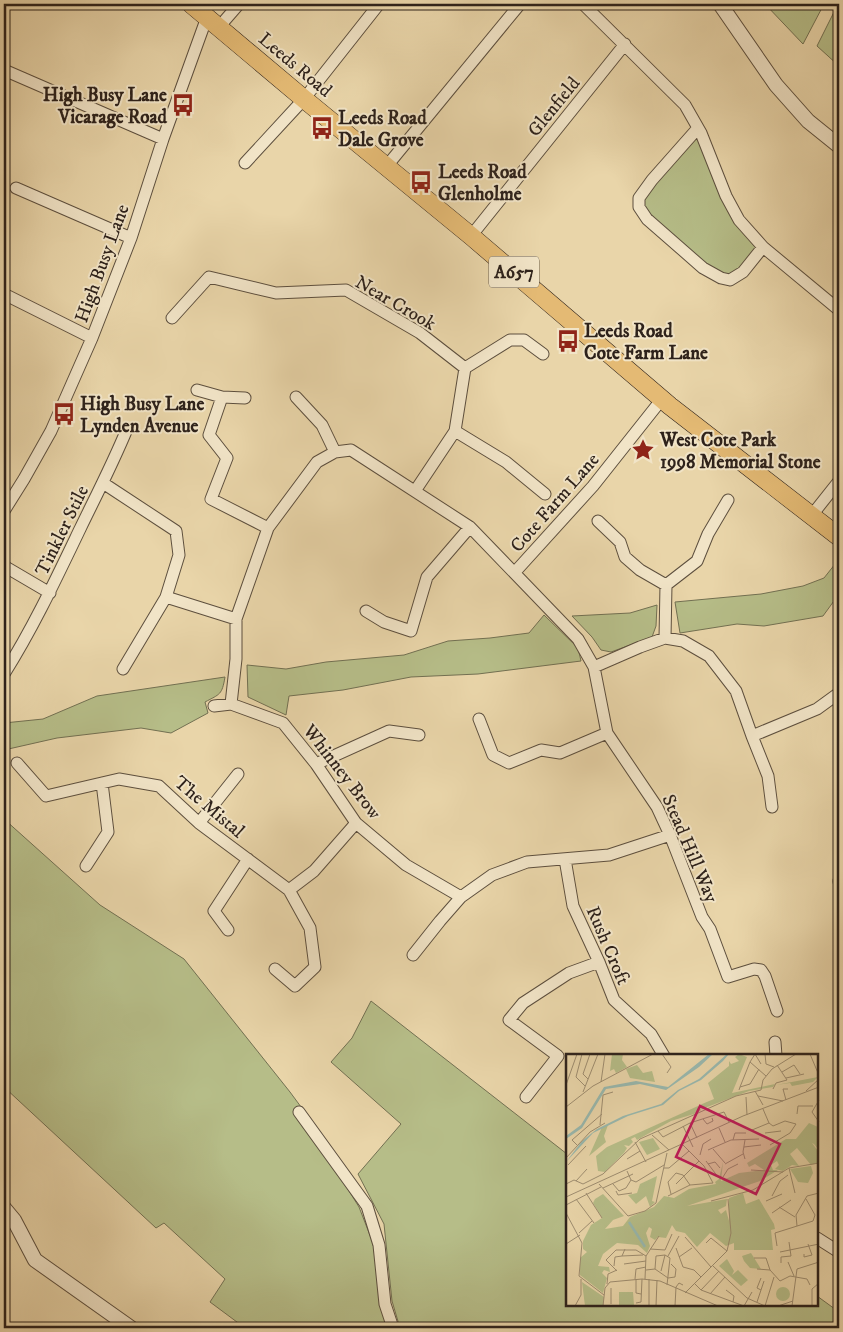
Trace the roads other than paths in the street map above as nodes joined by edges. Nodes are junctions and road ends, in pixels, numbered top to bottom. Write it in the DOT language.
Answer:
graph roads {
  1 [pos="191,4"];
  2 [pos="238,4"];
  3 [pos="379,4"];
  4 [pos="520,4"];
  5 [pos="583,4"];
  6 [pos="720,4"];
  7 [pos="213,22"];
  8 [pos="625,44"];
  9 [pos="4,70"];
  10 [pos="304,99"];
  11 [pos="698,128"];
  12 [pos="163,140"];
  13 [pos="839,146"];
  14 [pos="245,163"];
  15 [pos="386,167"];
  16 [pos="16,188"];
  17 [pos="472,236"];
  18 [pos="131,238"];
  19 [pos="763,247"];
  20 [pos="4,294"];
  21 [pos="839,310"];
  22 [pos="172,318"];
  23 [pos="92,338"];
  24 [pos="543,354"];
  25 [pos="465,368"];
  26 [pos="197,390"];
  27 [pos="222,397"];
  28 [pos="296,397"];
  29 [pos="245,398"];
  30 [pos="662,399"];
  31 [pos="127,429"];
  32 [pos="455,431"];
  33 [pos="335,452"];
  34 [pos="839,481"];
  35 [pos="103,483"];
  36 [pos="415,491"];
  37 [pos="545,494"];
  38 [pos="728,500"];
  39 [pos="4,511"];
  40 [pos="812,515"];
  41 [pos="598,521"];
  42 [pos="470,527"];
  43 [pos="268,528"];
  44 [pos="839,537"];
  45 [pos="4,566"];
  46 [pos="515,572"];
  47 [pos="666,585"];
  48 [pos="50,593"];
  49 [pos="166,597"];
  50 [pos="366,611"];
  51 [pos="236,619"];
  52 [pos="665,638"];
  53 [pos="594,668"];
  54 [pos="123,669"];
  55 [pos="4,674"];
  56 [pos="839,693"];
  57 [pos="231,704"];
  58 [pos="214,706"];
  59 [pos="479,719"];
  60 [pos="607,732"];
  61 [pos="419,735"];
  62 [pos="752,736"];
  63 [pos="17,763"];
  64 [pos="316,764"];
  65 [pos="238,774"];
  66 [pos="102,783"];
  67 [pos="772,808"];
  68 [pos="199,823"];
  69 [pos="356,823"];
  70 [pos="670,835"];
  71 [pos="248,859"];
  72 [pos="565,860"];
  73 [pos="86,866"];
  74 [pos="289,890"];
  75 [pos="461,897"];
  76 [pos="228,930"];
  77 [pos="413,955"];
  78 [pos="599,962"];
  79 [pos="275,969"];
  80 [pos="777,1011"];
  81 [pos="775,1042"];
  82 [pos="663,1054"];
  83 [pos="776,1054"];
  84 [pos="526,1098"];
  85 [pos="299,1112"];
  86 [pos="4,1208"];
  87 [pos="818,1239"];
  88 [pos="839,1252"];
  89 [pos="131,1328"];
  90 [pos="393,1328"];
  1 -- 7 [label="main road, Leeds Road / A657"];
  2 -- 7 [label="street, High Busy Lane"];
  3 -- 10 [label="street"];
  4 -- 15 [label="street"];
  5 -- 8 [label="street"];
  6 -- 13 [label="street"];
  7 -- 10 [label="main road, Leeds Road / A657"];
  7 -- 12 [label="street, High Busy Lane"];
  8 -- 11 [label="street"];
  8 -- 17 [label="street, Glenfield"];
  9 -- 12 [label="street"];
  10 -- 14 [label="street"];
  10 -- 15 [label="main road, Leeds Road / A657"];
  11 -- 19 [label="street"];
  11 -- 19 [label="street"];
  12 -- 18 [label="street, High Busy Lane"];
  15 -- 17 [label="main road, Leeds Road / A657"];
  16 -- 18 [label="street"];
  17 -- 30 [label="main road, Leeds Road / A657"];
  18 -- 23 [label="street, High Busy Lane"];
  19 -- 21 [label="street"];
  20 -- 23 [label="street"];
  22 -- 25 [label="street, Near Crook"];
  23 -- 39 [label="street, High Busy Lane"];
  24 -- 25 [label="street"];
  25 -- 32 [label="street"];
  26 -- 27 [label="street"];
  27 -- 29 [label="street"];
  27 -- 43 [label="street"];
  28 -- 33 [label="street"];
  30 -- 40 [label="main road, Leeds Road / A657"];
  30 -- 46 [label="street, Cote Farm Lane"];
  31 -- 35 [label="street, Tinkler Stile"];
  32 -- 36 [label="street"];
  32 -- 37 [label="street"];
  33 -- 36 [label="street, Cote Farm Lane"];
  33 -- 43 [label="street"];
  34 -- 40 [label="street"];
  35 -- 48 [label="street, Tinkler Stile"];
  35 -- 49 [label="street, Tinkler Stile"];
  36 -- 42 [label="street, Cote Farm Lane"];
  38 -- 47 [label="street"];
  40 -- 44 [label="main road, Leeds Road / A657"];
  41 -- 47 [label="street"];
  42 -- 46 [label="street, Cote Farm Lane"];
  42 -- 50 [label="street"];
  43 -- 51 [label="street"];
  45 -- 48 [label="street, Tinkler Stile"];
  46 -- 53 [label="street, Stead Hill Way"];
  47 -- 52 [label="street"];
  48 -- 55 [label="street, Tinkler Stile"];
  49 -- 51 [label="street"];
  49 -- 54 [label="street, Tinkler Stile"];
  51 -- 57 [label="street"];
  52 -- 53 [label="street"];
  52 -- 62 [label="street"];
  53 -- 60 [label="street, Stead Hill Way"];
  56 -- 62 [label="street"];
  57 -- 58 [label="street, Whinney Brow"];
  57 -- 64 [label="street, Whinney Brow"];
  59 -- 60 [label="street"];
  60 -- 70 [label="street, Stead Hill Way"];
  61 -- 64 [label="street"];
  62 -- 67 [label="street"];
  63 -- 66 [label="street, The Mistal"];
  64 -- 69 [label="street, Whinney Brow"];
  65 -- 68 [label="street"];
  66 -- 68 [label="street, The Mistal"];
  66 -- 73 [label="street"];
  68 -- 71 [label="street, The Mistal"];
  69 -- 74 [label="street"];
  69 -- 75 [label="street, Whinney Brow"];
  70 -- 72 [label="street"];
  70 -- 80 [label="street, Stead Hill Way"];
  71 -- 74 [label="street, The Mistal"];
  71 -- 76 [label="street"];
  72 -- 75 [label="street"];
  72 -- 78 [label="street, Rush Croft"];
  74 -- 79 [label="street"];
  75 -- 77 [label="street"];
  78 -- 82 [label="street, Rush Croft"];
  78 -- 84 [label="street"];
  81 -- 83 [label="street"];
  85 -- 90 [label="street"];
  86 -- 89 [label="street"];
  87 -- 88 [label="street"];
}
